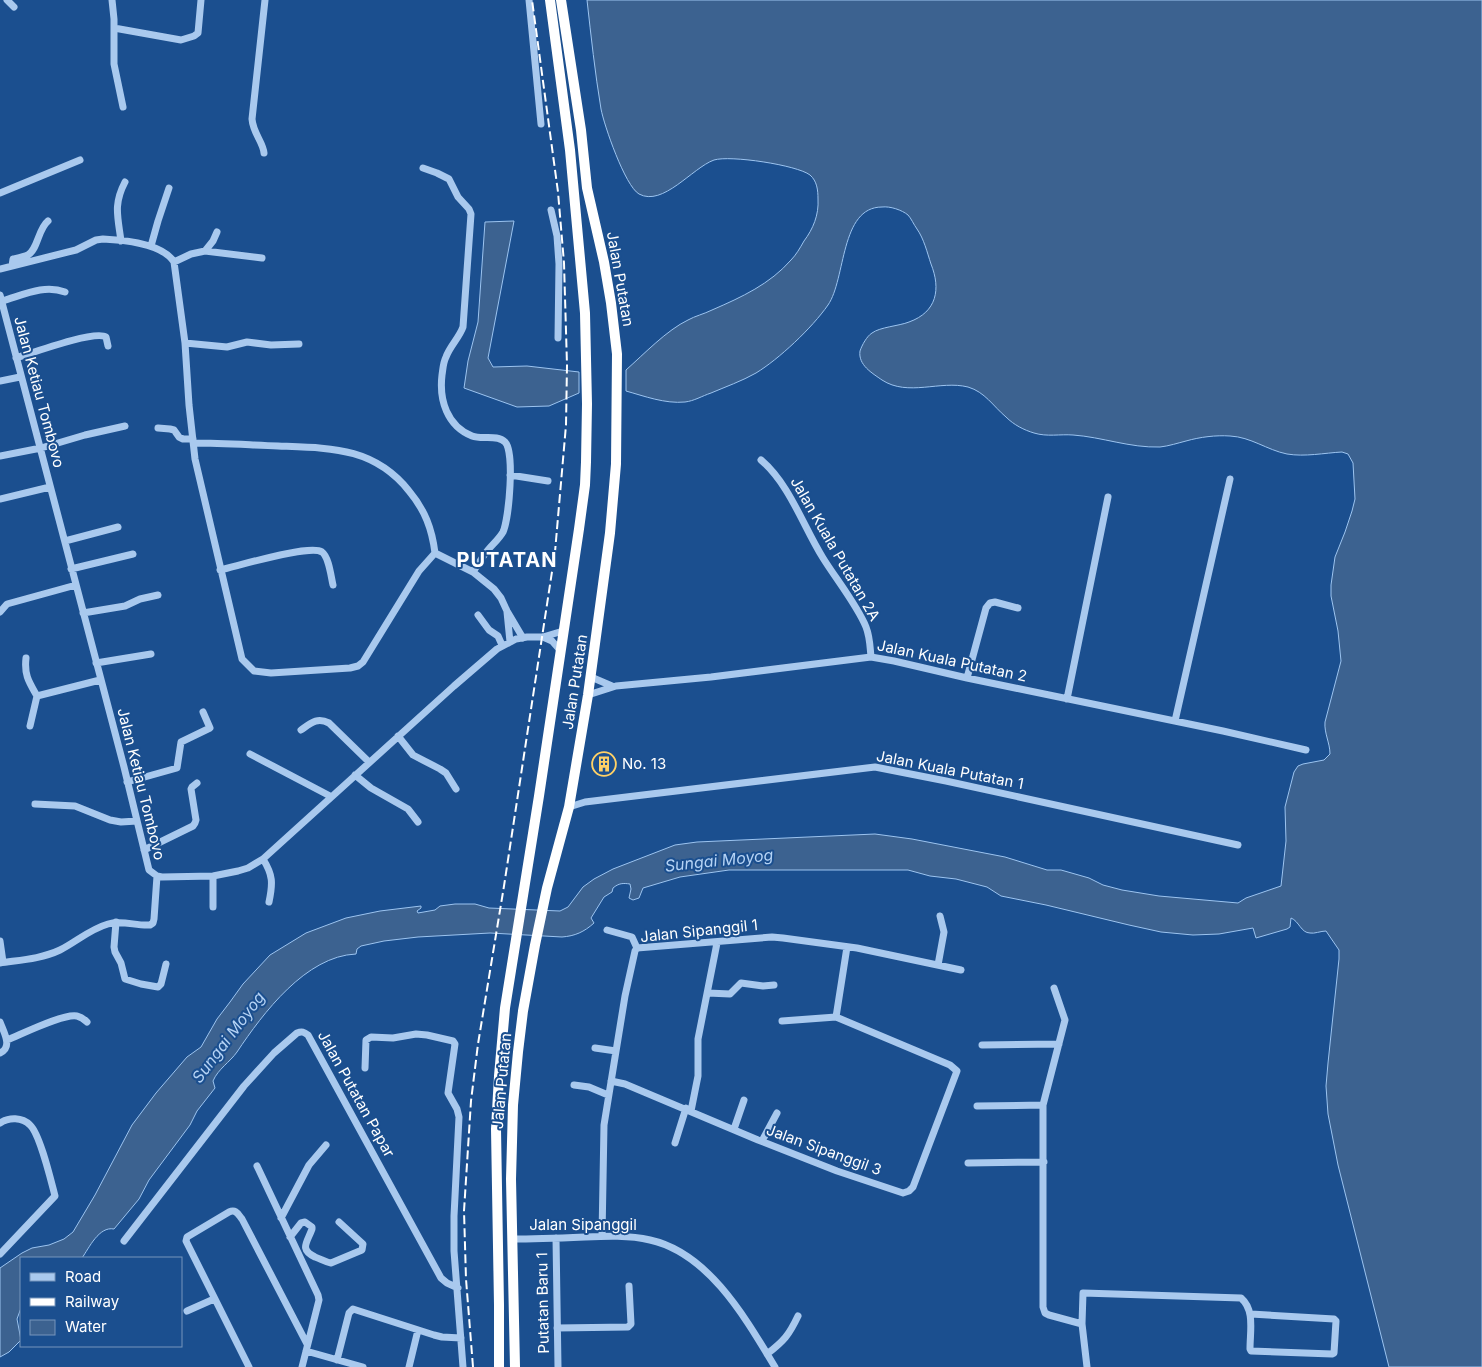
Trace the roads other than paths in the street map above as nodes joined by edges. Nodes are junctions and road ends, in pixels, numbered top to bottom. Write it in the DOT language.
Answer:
graph roads {
  1 [pos="7,0"];
  2 [pos="112,0"];
  3 [pos="201,0"];
  4 [pos="265,0"];
  5 [pos="528,0"];
  6 [pos="550,0"];
  7 [pos="560,0"];
  8 [pos="14,7"];
  9 [pos="552,19"];
  10 [pos="114,28"];
  11 [pos="123,107"];
  12 [pos="541,124"];
  13 [pos="580,130"];
  14 [pos="569,145"];
  15 [pos="264,153"];
  16 [pos="80,160"];
  17 [pos="423,168"];
  18 [pos="125,182"];
  19 [pos="169,188"];
  20 [pos="0,193"];
  21 [pos="551,210"];
  22 [pos="48,220"];
  23 [pos="217,232"];
  24 [pos="121,241"];
  25 [pos="151,246"];
  26 [pos="205,251"];
  27 [pos="30,254"];
  28 [pos="262,258"];
  29 [pos="34,261"];
  30 [pos="174,262"];
  31 [pos="12,266"];
  32 [pos="0,269"];
  33 [pos="66,292"];
  34 [pos="1,298"];
  35 [pos="558,338"];
  36 [pos="185,343"];
  37 [pos="299,344"];
  38 [pos="108,346"];
  39 [pos="16,358"];
  40 [pos="20,377"];
  41 [pos="0,381"];
  42 [pos="125,426"];
  43 [pos="158,428"];
  44 [pos="194,441"];
  45 [pos="41,448"];
  46 [pos="0,456"];
  47 [pos="761,460"];
  48 [pos="510,475"];
  49 [pos="1230,479"];
  50 [pos="548,481"];
  51 [pos="50,488"];
  52 [pos="1108,497"];
  53 [pos="0,499"];
  54 [pos="118,528"];
  55 [pos="65,541"];
  56 [pos="436,553"];
  57 [pos="133,554"];
  58 [pos="71,569"];
  59 [pos="220,570"];
  60 [pos="473,572"];
  61 [pos="76,585"];
  62 [pos="333,585"];
  63 [pos="158,595"];
  64 [pos="1018,608"];
  65 [pos="507,611"];
  66 [pos="0,612"];
  67 [pos="83,613"];
  68 [pos="478,615"];
  69 [pos="563,631"];
  70 [pos="543,637"];
  71 [pos="523,638"];
  72 [pos="510,642"];
  73 [pos="502,645"];
  74 [pos="560,650"];
  75 [pos="151,654"];
  76 [pos="871,657"];
  77 [pos="26,658"];
  78 [pos="96,663"];
  79 [pos="591,677"];
  80 [pos="966,678"];
  81 [pos="100,680"];
  82 [pos="612,686"];
  83 [pos="588,695"];
  84 [pos="37,696"];
  85 [pos="1067,699"];
  86 [pos="203,712"];
  87 [pos="1175,721"];
  88 [pos="30,726"];
  89 [pos="301,730"];
  90 [pos="398,736"];
  91 [pos="1306,750"];
  92 [pos="250,754"];
  93 [pos="369,762"];
  94 [pos="355,775"];
  95 [pos="127,782"];
  96 [pos="198,783"];
  97 [pos="456,789"];
  98 [pos="572,791"];
  99 [pos="330,796"];
  100 [pos="594,802"];
  101 [pos="35,804"];
  102 [pos="569,807"];
  103 [pos="136,821"];
  104 [pos="418,822"];
  105 [pos="1238,845"];
  106 [pos="144,850"];
  107 [pos="263,859"];
  108 [pos="157,876"];
  109 [pos="212,876"];
  110 [pos="269,902"];
  111 [pos="213,907"];
  112 [pos="940,916"];
  113 [pos="116,922"];
  114 [pos="606,930"];
  115 [pos="0,941"];
  116 [pos="718,942"];
  117 [pos="847,947"];
  118 [pos="637,948"];
  119 [pos="2,962"];
  120 [pos="166,964"];
  121 [pos="938,965"];
  122 [pos="961,970"];
  123 [pos="774,985"];
  124 [pos="1054,988"];
  125 [pos="708,993"];
  126 [pos="836,1017"];
  127 [pos="782,1021"];
  128 [pos="0,1022"];
  129 [pos="87,1022"];
  130 [pos="7,1040"];
  131 [pos="1059,1044"];
  132 [pos="982,1045"];
  133 [pos="594,1048"];
  134 [pos="616,1051"];
  135 [pos="0,1054"];
  136 [pos="364,1068"];
  137 [pos="611,1081"];
  138 [pos="574,1085"];
  139 [pos="608,1095"];
  140 [pos="744,1100"];
  141 [pos="1043,1105"];
  142 [pos="977,1106"];
  143 [pos="688,1110"];
  144 [pos="777,1113"];
  145 [pos="0,1123"];
  146 [pos="734,1129"];
  147 [pos="762,1141"];
  148 [pos="675,1143"];
  149 [pos="326,1144"];
  150 [pos="1044,1162"];
  151 [pos="968,1163"];
  152 [pos="256,1166"];
  153 [pos="282,1218"];
  154 [pos="339,1222"];
  155 [pos="602,1236"];
  156 [pos="290,1237"];
  157 [pos="556,1238"];
  158 [pos="512,1239"];
  159 [pos="124,1241"];
  160 [pos="0,1254"];
  161 [pos="629,1286"];
  162 [pos="458,1288"];
  163 [pos="214,1299"];
  164 [pos="1250,1310"];
  165 [pos="187,1311"];
  166 [pos="798,1316"];
  167 [pos="1082,1324"];
  168 [pos="557,1328"];
  169 [pos="418,1330"];
  170 [pos="461,1338"];
  171 [pos="306,1348"];
  172 [pos="767,1354"];
  173 [pos="337,1360"];
  174 [pos="249,1367"];
  175 [pos="302,1367"];
  176 [pos="363,1367"];
  177 [pos="409,1367"];
  178 [pos="463,1367"];
  179 [pos="499,1367"];
  180 [pos="515,1367"];
  181 [pos="558,1367"];
  182 [pos="775,1367"];
  183 [pos="1087,1367"];
  1 -- 8 [label="street"];
  2 -- 10 [label="street"];
  3 -- 10 [label="street"];
  4 -- 15 [label="street"];
  5 -- 12 [label="street"];
  6 -- 9 [label="highway, Jalan Putatan"];
  7 -- 9 [label="highway"];
  7 -- 13 [label="highway, Jalan Putatan"];
  9 -- 14 [label="highway, Jalan Putatan"];
  10 -- 11 [label="street"];
  13 -- 14 [label="highway"];
  13 -- 79 [label="highway, Jalan Putatan"];
  14 -- 69 [label="highway, Jalan Putatan"];
  16 -- 20 [label="street"];
  17 -- 48 [label="street"];
  18 -- 24 [label="street"];
  19 -- 25 [label="street"];
  21 -- 35 [label="street"];
  22 -- 27 [label="street"];
  23 -- 26 [label="street"];
  24 -- 25 [label="street"];
  24 -- 29 [label="street"];
  25 -- 30 [label="street"];
  26 -- 28 [label="street"];
  26 -- 30 [label="street"];
  27 -- 29 [label="street"];
  27 -- 31 [label="street"];
  29 -- 31 [label="street"];
  30 -- 36 [label="street"];
  31 -- 32 [label="street"];
  33 -- 34 [label="street"];
  34 -- 39 [label="street, Jalan Ketiau Tombovo"];
  36 -- 37 [label="street"];
  36 -- 44 [label="street"];
  38 -- 39 [label="street"];
  39 -- 40 [label="street, Jalan Ketiau Tombovo"];
  40 -- 41 [label="street"];
  40 -- 45 [label="street, Jalan Ketiau Tombovo"];
  42 -- 45 [label="street"];
  43 -- 44 [label="street"];
  44 -- 56 [label="street"];
  44 -- 59 [label="street"];
  45 -- 46 [label="street"];
  45 -- 51 [label="street, Jalan Ketiau Tombovo"];
  47 -- 76 [label="street, Jalan Kuala Putatan 2A"];
  48 -- 50 [label="street"];
  48 -- 60 [label="street"];
  49 -- 87 [label="street"];
  51 -- 53 [label="street"];
  51 -- 55 [label="street, Jalan Ketiau Tombovo"];
  52 -- 85 [label="street"];
  54 -- 55 [label="street"];
  55 -- 58 [label="street, Jalan Ketiau Tombovo"];
  56 -- 59 [label="street"];
  56 -- 60 [label="street"];
  57 -- 58 [label="street"];
  58 -- 61 [label="street, Jalan Ketiau Tombovo"];
  59 -- 62 [label="street"];
  60 -- 65 [label="street"];
  61 -- 66 [label="street"];
  61 -- 67 [label="street, Jalan Ketiau Tombovo"];
  63 -- 67 [label="street"];
  64 -- 80 [label="street"];
  65 -- 71 [label="street"];
  65 -- 72 [label="street"];
  67 -- 78 [label="street, Jalan Ketiau Tombovo"];
  68 -- 73 [label="street"];
  69 -- 70 [label="street, Jalan Ketiau Tombovo"];
  69 -- 74 [label="highway, Jalan Putatan"];
  70 -- 71 [label="street, Jalan Ketiau Tombovo"];
  70 -- 74 [label="street"];
  71 -- 72 [label="street, Jalan Ketiau Tombovo"];
  72 -- 73 [label="street, Jalan Ketiau Tombovo"];
  73 -- 90 [label="street, Jalan Ketiau Tombovo"];
  74 -- 179 [label="highway, Jalan Putatan"];
  75 -- 78 [label="street"];
  76 -- 80 [label="street, Jalan Kuala Putatan 2"];
  76 -- 82 [label="street, Jalan Kuala Putatan 2"];
  77 -- 84 [label="street"];
  78 -- 81 [label="street, Jalan Ketiau Tombovo"];
  79 -- 82 [label="street, Jalan Kuala Putatan 2"];
  79 -- 83 [label="highway, Jalan Putatan"];
  80 -- 85 [label="street, Jalan Kuala Putatan 2"];
  81 -- 84 [label="street"];
  81 -- 95 [label="street, Jalan Ketiau Tombovo"];
  82 -- 83 [label="street, Jalan Kuala Putatan 2"];
  83 -- 98 [label="highway, Jalan Putatan"];
  84 -- 88 [label="street"];
  85 -- 87 [label="street, Jalan Kuala Putatan 2"];
  86 -- 95 [label="street"];
  87 -- 91 [label="street, Jalan Kuala Putatan 2"];
  89 -- 93 [label="street"];
  90 -- 93 [label="street, Jalan Ketiau Tombovo"];
  90 -- 97 [label="street"];
  92 -- 99 [label="street"];
  93 -- 94 [label="street, Jalan Ketiau Tombovo"];
  94 -- 99 [label="street, Jalan Ketiau Tombovo"];
  94 -- 104 [label="street"];
  95 -- 103 [label="street, Jalan Ketiau Tombovo"];
  96 -- 106 [label="street"];
  98 -- 100 [label="street"];
  98 -- 102 [label="highway, Jalan Putatan"];
  99 -- 107 [label="street, Jalan Ketiau Tombovo"];
  100 -- 102 [label="street, Jalan Kuala Putatan 1"];
  100 -- 105 [label="street, Jalan Kuala Putatan 1"];
  101 -- 103 [label="street"];
  102 -- 158 [label="highway, Jalan Putatan"];
  103 -- 106 [label="street, Jalan Ketiau Tombovo"];
  106 -- 108 [label="street, Jalan Ketiau Tombovo"];
  107 -- 109 [label="street, Jalan Ketiau Tombovo"];
  107 -- 110 [label="street"];
  108 -- 109 [label="street, Jalan Ketiau Tombovo"];
  108 -- 113 [label="street"];
  109 -- 111 [label="street"];
  112 -- 121 [label="street"];
  113 -- 119 [label="street"];
  113 -- 120 [label="street"];
  114 -- 118 [label="street"];
  115 -- 119 [label="street"];
  116 -- 117 [label="street, Jalan Sipanggil 1"];
  116 -- 118 [label="street, Jalan Sipanggil 1"];
  116 -- 125 [label="street"];
  117 -- 121 [label="street, Jalan Sipanggil 1"];
  117 -- 126 [label="street"];
  118 -- 134 [label="street, Jalan Sipanggil 1"];
  121 -- 122 [label="street, Jalan Sipanggil 1"];
  123 -- 125 [label="street"];
  124 -- 131 [label="street"];
  125 -- 143 [label="street"];
  126 -- 127 [label="street"];
  126 -- 147 [label="street, Jalan Sipanggil 3"];
  128 -- 130 [label="street"];
  129 -- 130 [label="street"];
  130 -- 135 [label="street"];
  131 -- 132 [label="street"];
  131 -- 141 [label="street"];
  133 -- 134 [label="street"];
  134 -- 137 [label="street, Jalan Sipanggil 1"];
  136 -- 162 [label="street, Jalan Putatan Papar"];
  137 -- 139 [label="street, Jalan Sipanggil 1"];
  137 -- 143 [label="street, Jalan Sipanggil 3"];
  138 -- 139 [label="street"];
  139 -- 155 [label="street, Jalan Sipanggil 1"];
  140 -- 146 [label="street"];
  141 -- 142 [label="street"];
  141 -- 150 [label="street"];
  143 -- 146 [label="street, Jalan Sipanggil 3"];
  143 -- 148 [label="street"];
  144 -- 147 [label="street"];
  145 -- 160 [label="street"];
  146 -- 147 [label="street, Jalan Sipanggil 3"];
  149 -- 153 [label="street"];
  150 -- 151 [label="street"];
  150 -- 167 [label="street"];
  152 -- 153 [label="street"];
  153 -- 156 [label="street"];
  154 -- 156 [label="street"];
  155 -- 157 [label="street, Jalan Sipanggil"];
  155 -- 172 [label="street, Jalan Sipanggil"];
  156 -- 171 [label="street"];
  157 -- 158 [label="street, Jalan Sipanggil"];
  157 -- 168 [label="street, Putatan Baru 1"];
  158 -- 180 [label="highway, Jalan Putatan"];
  159 -- 162 [label="street, Jalan Putatan Papar"];
  161 -- 168 [label="street"];
  162 -- 170 [label="street, Jalan Putatan Papar"];
  163 -- 165 [label="street"];
  163 -- 171 [label="street"];
  163 -- 174 [label="street"];
  164 -- 164 [label="street"];
  164 -- 167 [label="street"];
  166 -- 172 [label="street"];
  167 -- 183 [label="street"];
  168 -- 181 [label="street, Putatan Baru 1"];
  169 -- 170 [label="street"];
  169 -- 173 [label="street"];
  169 -- 177 [label="street"];
  170 -- 178 [label="street, Jalan Putatan Papar"];
  171 -- 173 [label="street"];
  171 -- 175 [label="street"];
  172 -- 182 [label="street, Jalan Sipanggil"];
  173 -- 176 [label="street"];
}
